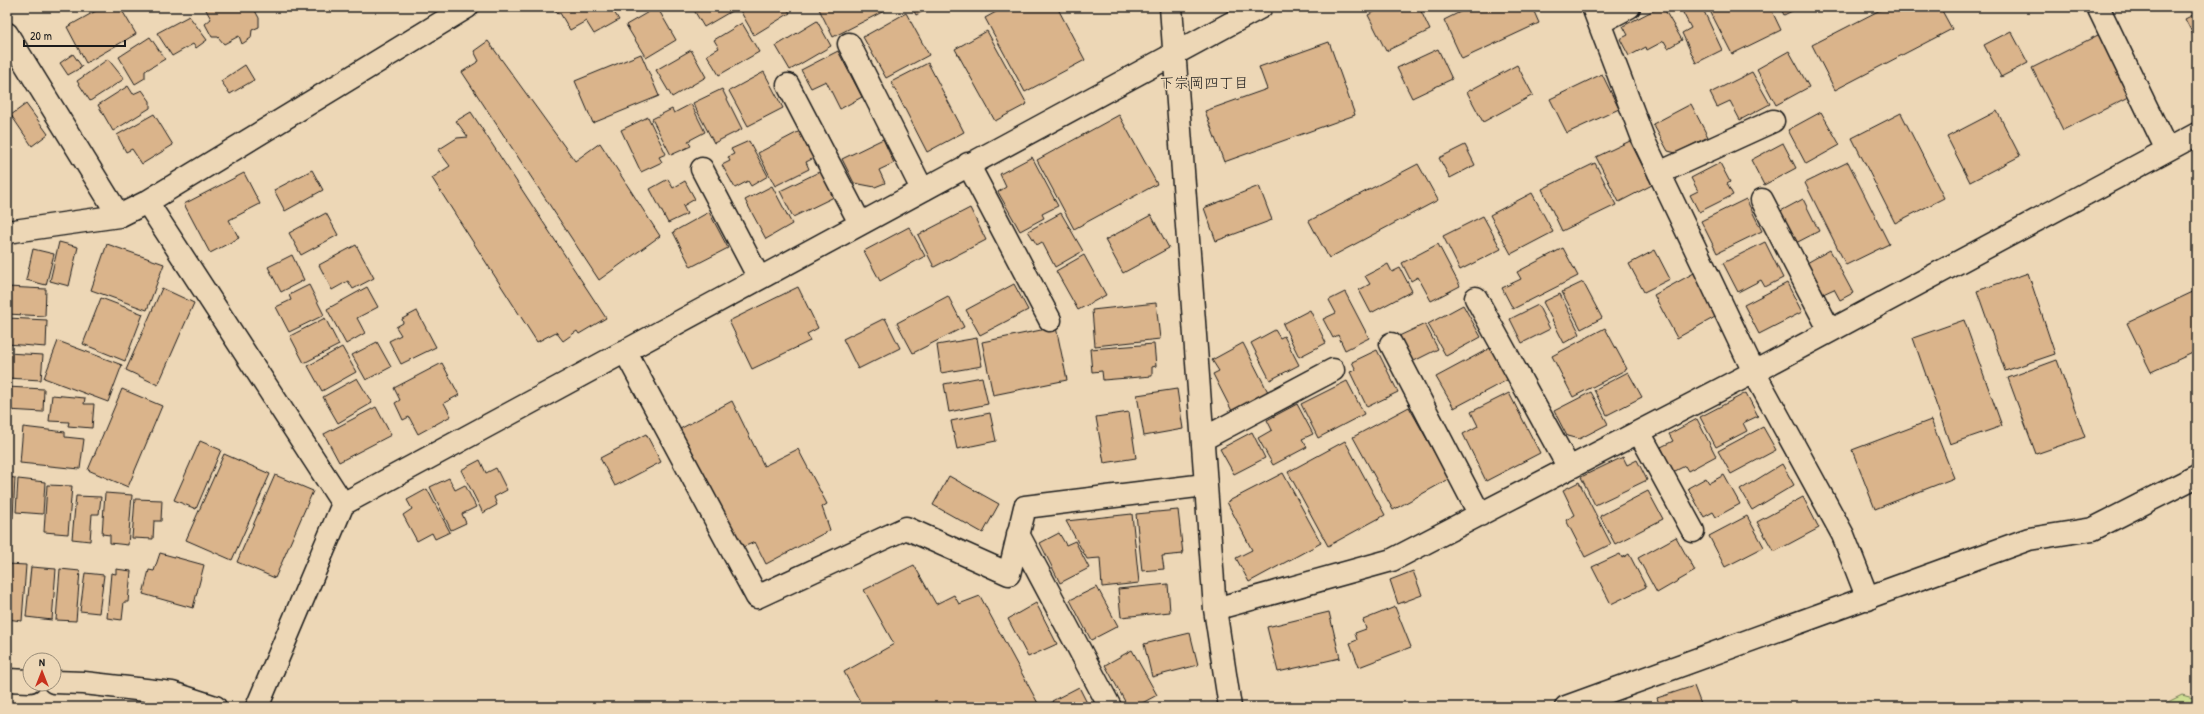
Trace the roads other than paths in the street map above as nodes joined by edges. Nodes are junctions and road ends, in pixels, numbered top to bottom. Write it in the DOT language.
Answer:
graph roads {
  1 [pos="467,7"];
  2 [pos="1171,7"];
  3 [pos="1261,7"];
  4 [pos="1629,7"];
  5 [pos="2098,7"];
  6 [pos="1596,15"];
  7 [pos="7,34"];
  8 [pos="849,44"];
  9 [pos="1174,53"];
  10 [pos="788,85"];
  11 [pos="1773,121"];
  12 [pos="2197,134"];
  13 [pos="2167,150"];
  14 [pos="968,164"];
  15 [pos="702,168"];
  16 [pos="1659,173"];
  17 [pos="922,189"];
  18 [pos="1762,200"];
  19 [pos="147,202"];
  20 [pos="119,216"];
  21 [pos="860,223"];
  22 [pos="7,232"];
  23 [pos="759,278"];
  24 [pos="1476,298"];
  25 [pos="1050,320"];
  26 [pos="1830,331"];
  27 [pos="1391,344"];
  28 [pos="625,351"];
  29 [pos="1333,370"];
  30 [pos="1754,372"];
  31 [pos="1639,432"];
  32 [pos="1203,439"];
  33 [pos="1570,468"];
  34 [pos="2197,476"];
  35 [pos="1205,484"];
  36 [pos="343,504"];
  37 [pos="1480,515"];
  38 [pos="1693,531"];
  39 [pos="1018,534"];
  40 [pos="1868,599"];
  41 [pos="1214,610"];
  42 [pos="7,680"];
  43 [pos="22,681"];
  44 [pos="62,682"];
  45 [pos="215,707"];
  46 [pos="257,707"];
  47 [pos="1110,707"];
  48 [pos="1230,707"];
  49 [pos="1566,707"];
  1 -- 19 [label="street"];
  2 -- 9 [label="street"];
  3 -- 9 [label="street"];
  4 -- 6 [label="street"];
  5 -- 13 [label="street"];
  6 -- 16 [label="street"];
  7 -- 20 [label="street"];
  8 -- 17 [label="street"];
  9 -- 14 [label="street"];
  9 -- 32 [label="street"];
  10 -- 21 [label="street"];
  11 -- 16 [label="street"];
  12 -- 13 [label="street"];
  13 -- 26 [label="street"];
  14 -- 17 [label="street"];
  14 -- 25 [label="street"];
  15 -- 23 [label="street"];
  16 -- 30 [label="street"];
  17 -- 21 [label="street"];
  18 -- 26 [label="street"];
  19 -- 20 [label="street"];
  19 -- 36 [label="street"];
  20 -- 22 [label="street"];
  21 -- 23 [label="street"];
  23 -- 28 [label="street"];
  24 -- 33 [label="street"];
  26 -- 30 [label="street"];
  27 -- 37 [label="street"];
  28 -- 36 [label="street"];
  28 -- 39 [label="street"];
  29 -- 32 [label="street"];
  30 -- 31 [label="street"];
  30 -- 40 [label="street"];
  31 -- 33 [label="street"];
  31 -- 38 [label="street"];
  32 -- 35 [label="street"];
  33 -- 37 [label="street"];
  34 -- 40 [label="street"];
  35 -- 39 [label="street"];
  35 -- 41 [label="street"];
  36 -- 46 [label="street"];
  37 -- 41 [label="street"];
  39 -- 47 [label="street"];
  40 -- 49 [label="street"];
  41 -- 48 [label="street"];
  42 -- 43 [label="street"];
  44 -- 45 [label="street"];
}
